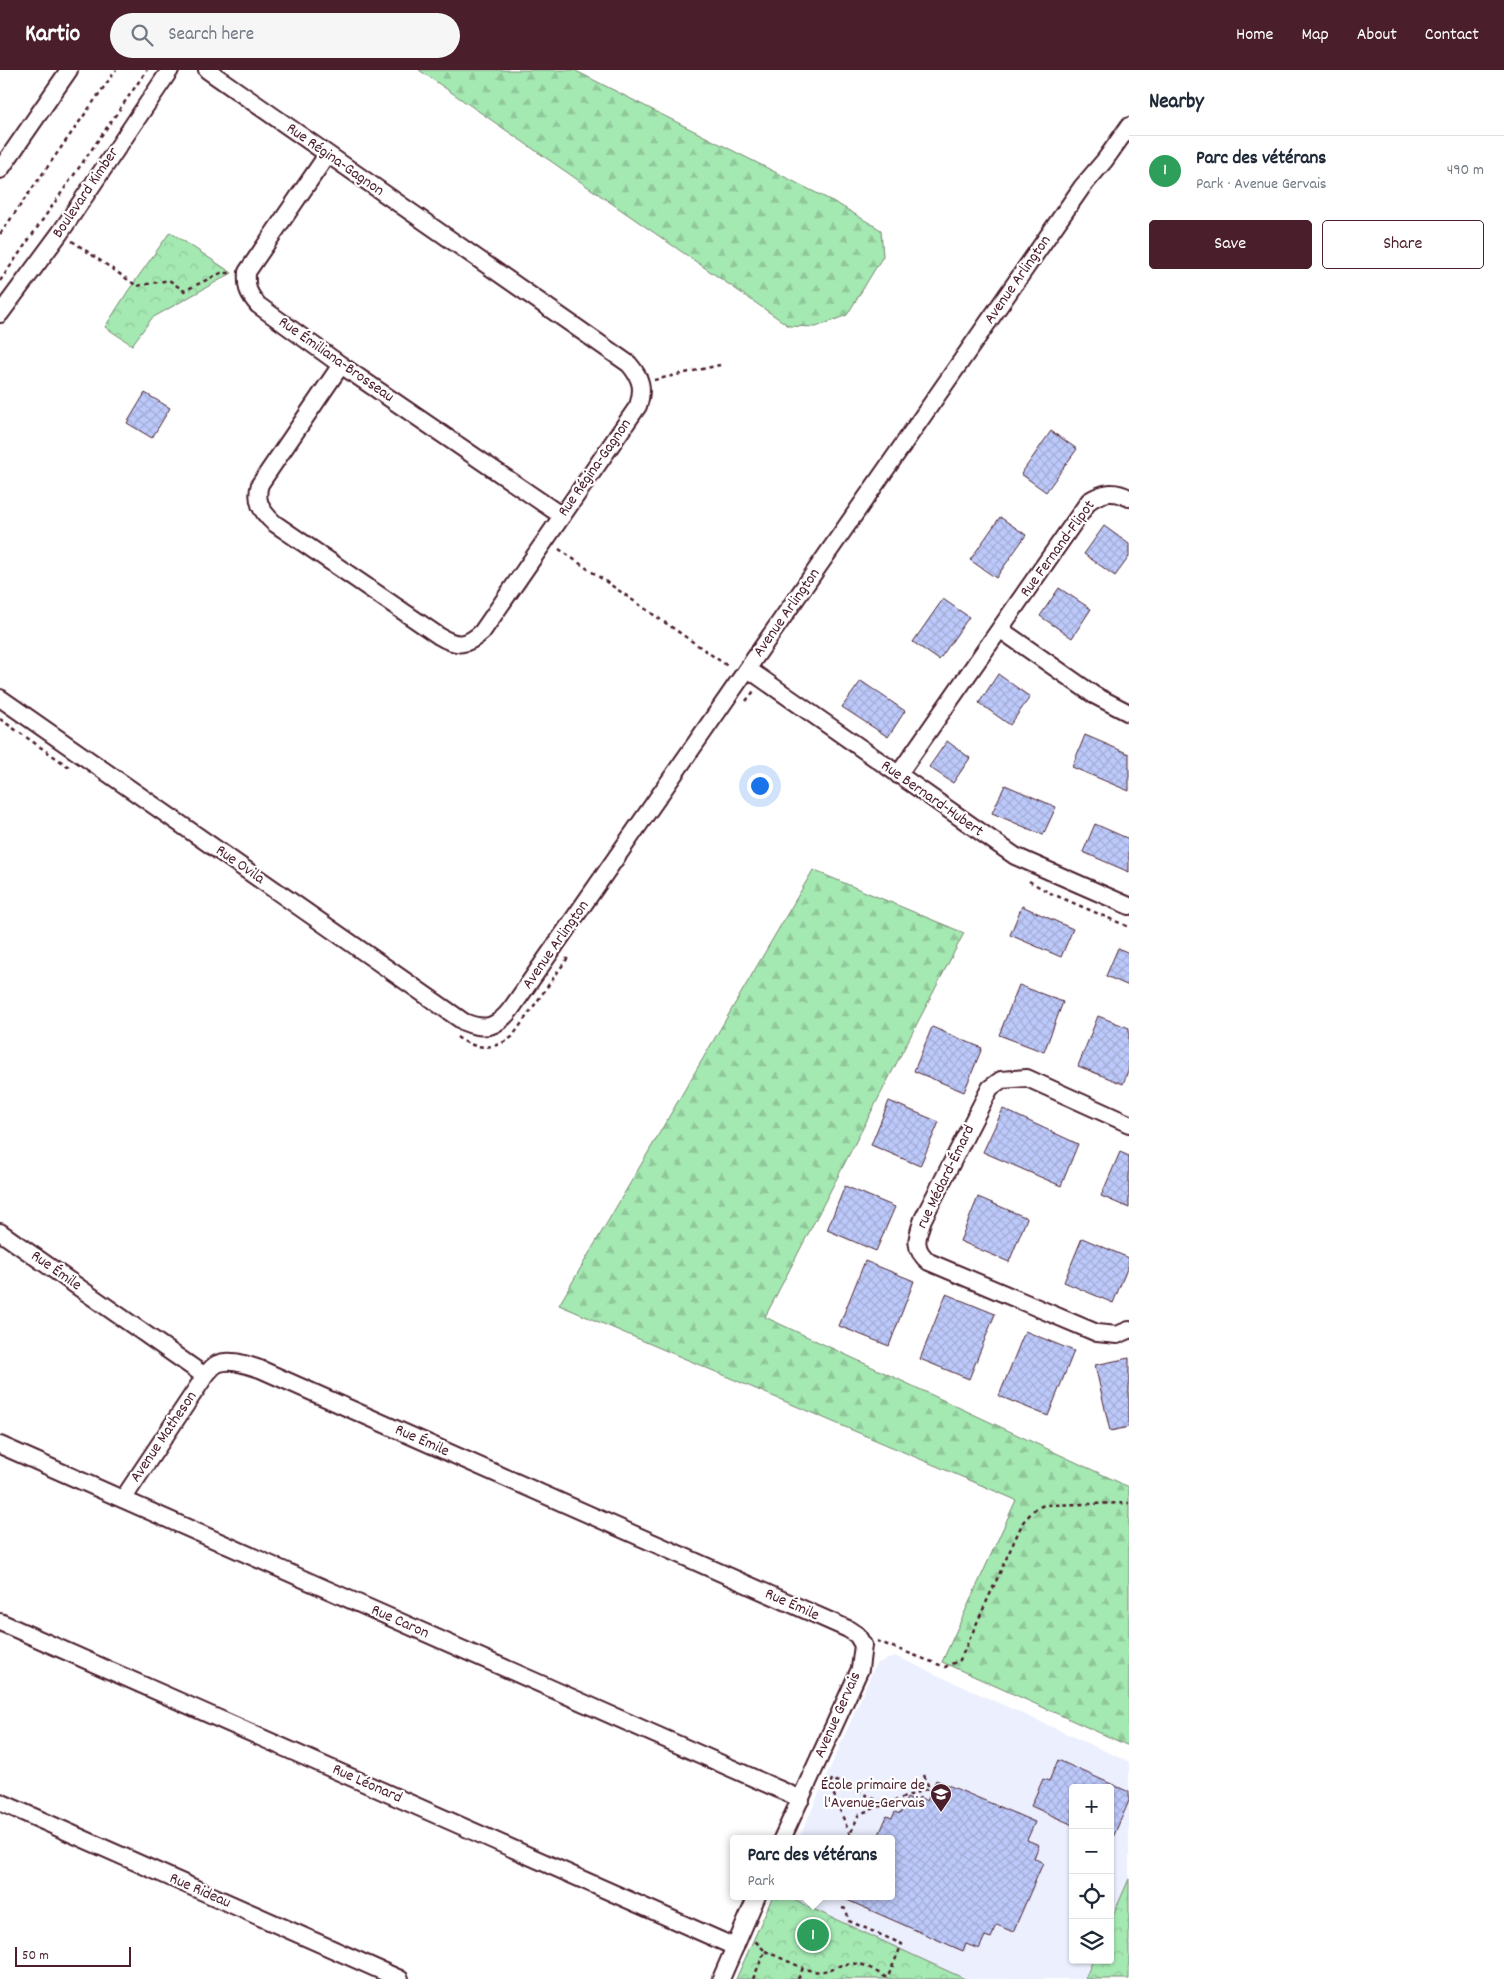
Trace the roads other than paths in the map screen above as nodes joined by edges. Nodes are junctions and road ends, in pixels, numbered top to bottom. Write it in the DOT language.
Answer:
graph roads {
  1 [pos="69,70"];
  2 [pos="170,70"];
  3 [pos="207,70"];
  4 [pos="1129,126"];
  5 [pos="327,155"];
  6 [pos="0,170"];
  7 [pos="0,314"];
  8 [pos="341,365"];
  9 [pos="1129,498"];
  10 [pos="562,516"];
  11 [pos="1001,630"];
  12 [pos="740,669"];
  13 [pos="0,698"];
  14 [pos="1129,713"];
  15 [pos="898,775"];
  16 [pos="1129,906"];
  17 [pos="482,1027"];
  18 [pos="1129,1124"];
  19 [pos="0,1232"];
  20 [pos="1129,1330"];
  21 [pos="205,1376"];
  22 [pos="0,1445"];
  23 [pos="122,1499"];
  24 [pos="0,1622"];
  25 [pos="863,1644"];
  26 [pos="801,1799"];
  27 [pos="0,1802"];
  28 [pos="784,1835"];
  29 [pos="755,1900"];
  30 [pos="738,1940"];
  31 [pos="400,1979"];
  32 [pos="721,1979"];
  1 -- 6 [label="street"];
  2 -- 7 [label="street, Boulevard Kimber"];
  3 -- 5 [label="street, Rue Régina-Gagnon"];
  4 -- 12 [label="street, Avenue Arlington"];
  5 -- 8 [label="street, Rue Émiliana-Brosseau"];
  5 -- 10 [label="street, Rue Régina-Gagnon"];
  8 -- 10 [label="street, Rue Émiliana-Brosseau"];
  8 -- 10 [label="street, Rue Régina-Gagnon"];
  9 -- 11 [label="street, Rue Fernand-Flipot"];
  11 -- 14 [label="street"];
  11 -- 15 [label="street, Rue Fernand-Flipot"];
  12 -- 15 [label="street, Rue Bernard-Hubert"];
  12 -- 17 [label="street, Avenue Arlington"];
  13 -- 17 [label="street, Rue Ovila"];
  15 -- 16 [label="street, Rue Bernard-Hubert"];
  18 -- 20 [label="street, rue Médard-Émard"];
  19 -- 21 [label="street, Rue Émile"];
  21 -- 23 [label="street, Avenue Matheson"];
  21 -- 25 [label="street, Rue Émile"];
  22 -- 23 [label="street, Rue Caron"];
  23 -- 26 [label="street, Rue Caron"];
  24 -- 30 [label="street, Rue Léonard"];
  25 -- 26 [label="street, Avenue Gervais"];
  26 -- 28 [label="street, Avenue Gervais"];
  27 -- 31 [label="street, Rue Rideau"];
  29 -- 30 [label="street"];
  30 -- 32 [label="street"];
}
